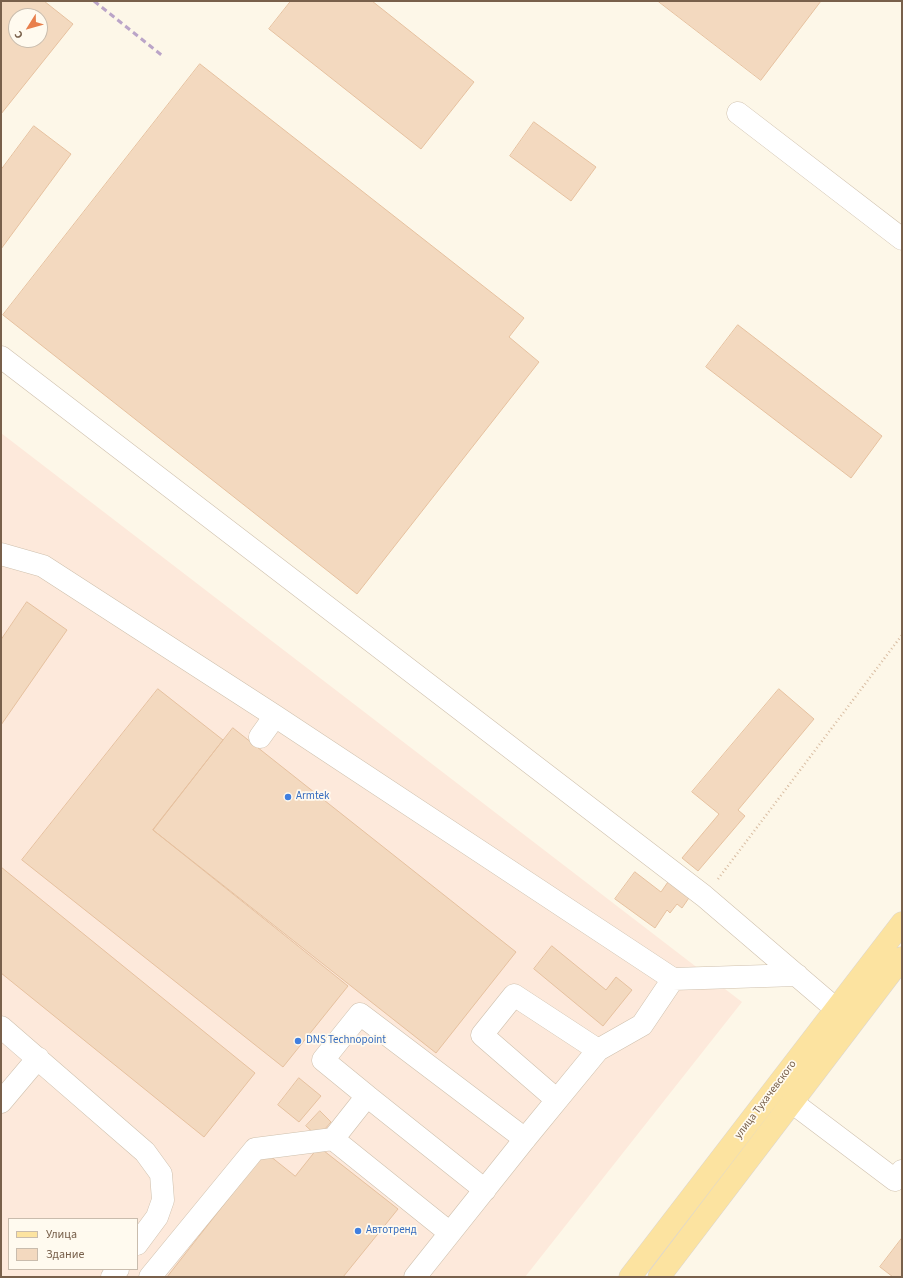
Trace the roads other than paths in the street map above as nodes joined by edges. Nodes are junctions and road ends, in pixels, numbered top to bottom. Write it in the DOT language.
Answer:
graph roads {
  1 [pos="738,114"];
  2 [pos="902,239"];
  3 [pos="1,358"];
  4 [pos="1,554"];
  5 [pos="275,716"];
  6 [pos="260,737"];
  7 [pos="902,922"];
  8 [pos="902,958"];
  9 [pos="797,975"];
  10 [pos="673,979"];
  11 [pos="836,1009"];
  12 [pos="1,1027"];
  13 [pos="598,1050"];
  14 [pos="38,1058"];
  15 [pos="367,1096"];
  16 [pos="557,1100"];
  17 [pos="1,1102"];
  18 [pos="793,1102"];
  19 [pos="333,1139"];
  20 [pos="525,1139"];
  21 [pos="902,1171"];
  22 [pos="485,1190"];
  23 [pos="450,1233"];
  24 [pos="138,1243"];
  25 [pos="150,1277"];
  26 [pos="415,1277"];
  27 [pos="630,1277"];
  28 [pos="659,1277"];
  1 -- 2 [label="street"];
  3 -- 9 [label="street"];
  4 -- 5 [label="street"];
  5 -- 6 [label="street"];
  5 -- 10 [label="street"];
  7 -- 11 [label="main road, улица Тухачевского"];
  8 -- 18 [label="main road, улица Тухачевского"];
  9 -- 10 [label="street"];
  9 -- 11 [label="street"];
  10 -- 13 [label="street"];
  11 -- 27 [label="main road, улица Тухачевского"];
  12 -- 14 [label="street"];
  13 -- 16 [label="street"];
  13 -- 16 [label="street"];
  14 -- 17 [label="street"];
  14 -- 24 [label="street"];
  15 -- 19 [label="street"];
  15 -- 20 [label="street"];
  15 -- 22 [label="street"];
  16 -- 20 [label="street"];
  18 -- 21 [label="street"];
  18 -- 28 [label="main road, улица Тухачевского"];
  19 -- 23 [label="street"];
  19 -- 25 [label="street"];
  20 -- 22 [label="street"];
  22 -- 23 [label="street"];
  23 -- 26 [label="street"];
}
